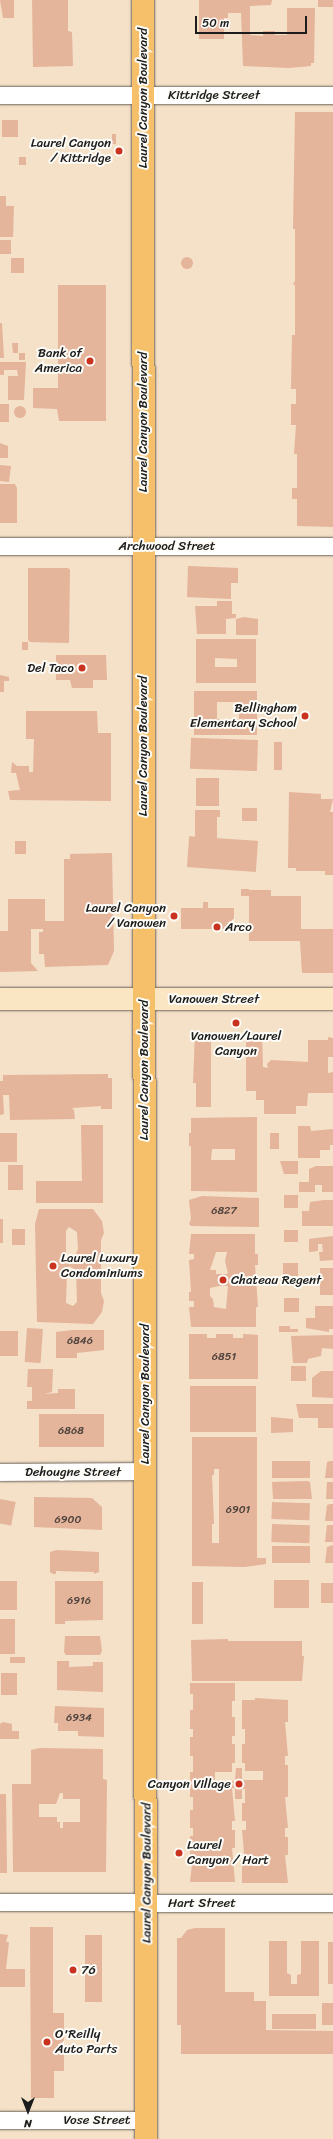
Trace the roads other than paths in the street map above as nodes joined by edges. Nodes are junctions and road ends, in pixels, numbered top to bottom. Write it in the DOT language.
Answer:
graph roads {
  1 [pos="143,0"];
  2 [pos="0,95"];
  3 [pos="143,95"];
  4 [pos="333,95"];
  5 [pos="0,546"];
  6 [pos="143,546"];
  7 [pos="333,546"];
  8 [pos="0,999"];
  9 [pos="144,999"];
  10 [pos="333,999"];
  11 [pos="145,1471"];
  12 [pos="0,1472"];
  13 [pos="0,1902"];
  14 [pos="147,1902"];
  15 [pos="333,1903"];
  16 [pos="0,2120"];
  17 [pos="146,2129"];
  1 -- 3 [label="main road, Laurel Canyon Boulevard"];
  2 -- 3 [label="street, Kittridge Street"];
  3 -- 4 [label="street, Kittridge Street"];
  3 -- 6 [label="main road, Laurel Canyon Boulevard"];
  5 -- 6 [label="street, Archwood Street"];
  6 -- 7 [label="street, Archwood Street"];
  6 -- 9 [label="main road, Laurel Canyon Boulevard"];
  8 -- 9 [label="main road, Vanowen Street"];
  9 -- 10 [label="main road, Vanowen Street"];
  9 -- 11 [label="main road, Laurel Canyon Boulevard"];
  11 -- 12 [label="street, Dehougne Street"];
  11 -- 14 [label="main road, Laurel Canyon Boulevard"];
  13 -- 14 [label="street, Hart Street"];
  14 -- 15 [label="street, Hart Street"];
  14 -- 17 [label="main road, Laurel Canyon Boulevard"];
  16 -- 17 [label="street, Vose Street"];
}
